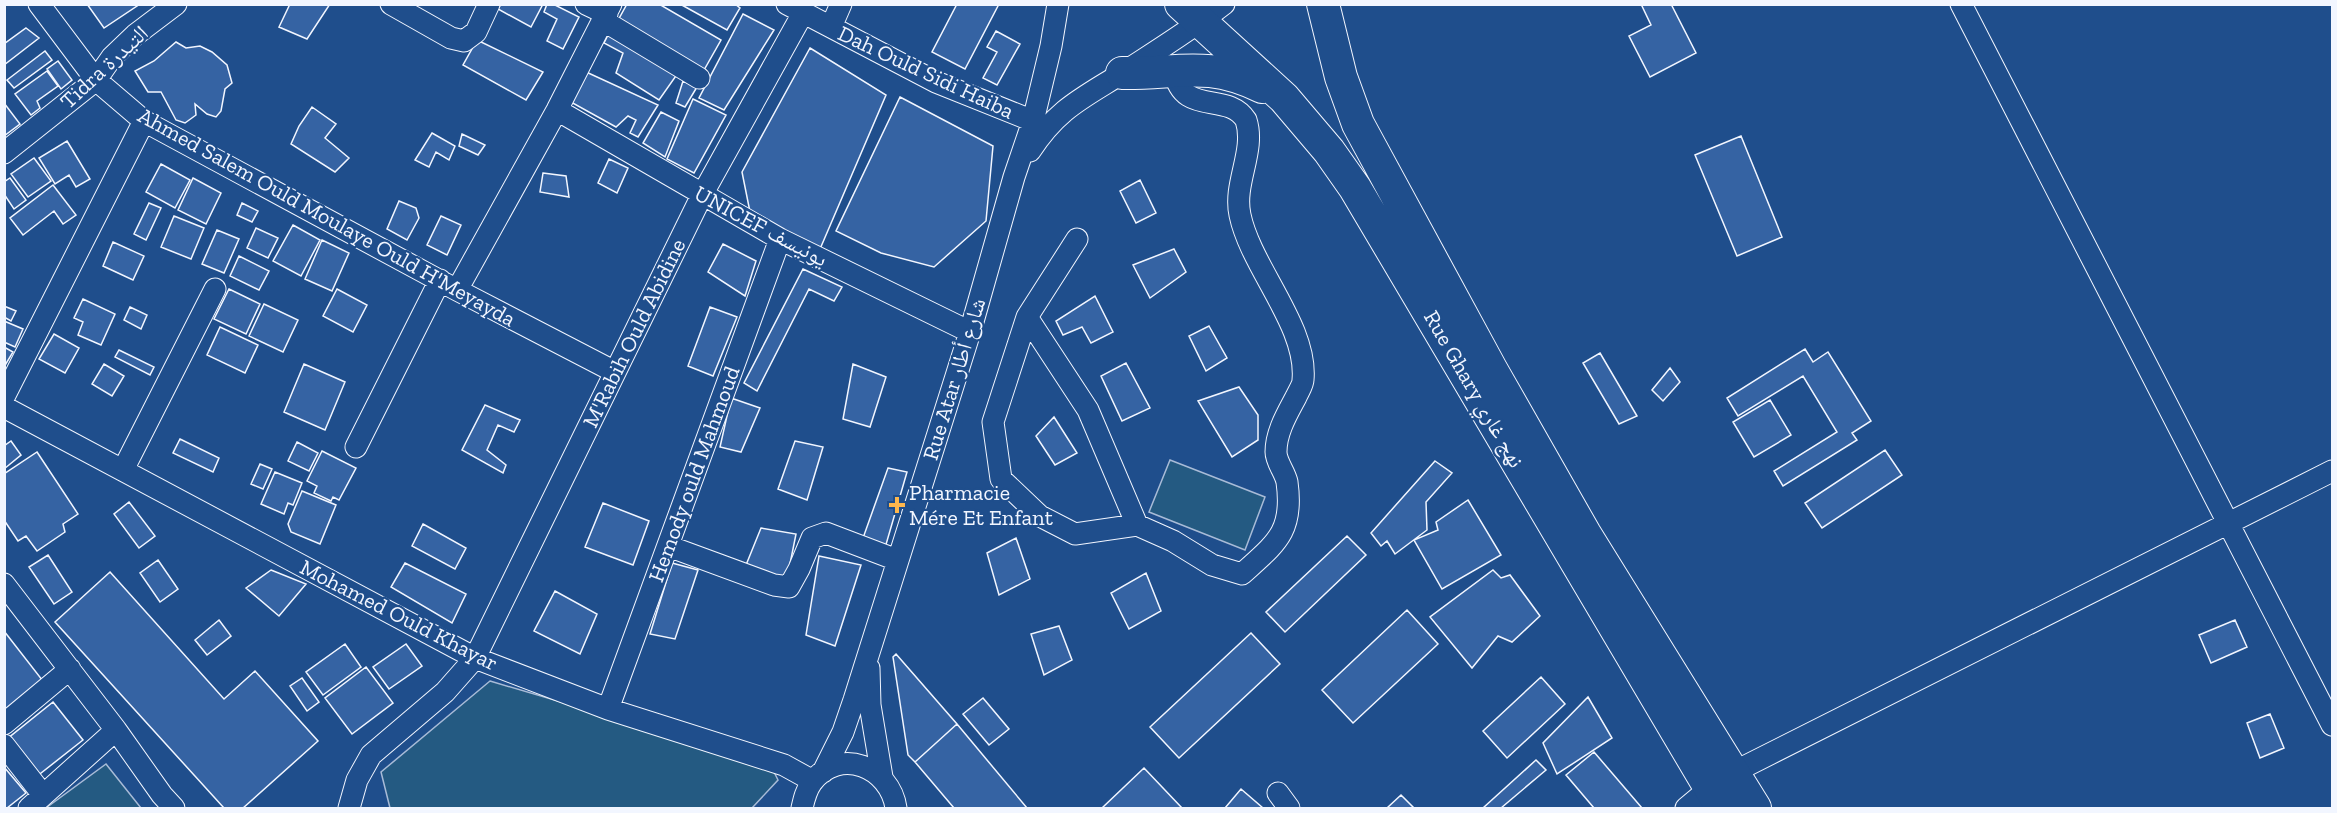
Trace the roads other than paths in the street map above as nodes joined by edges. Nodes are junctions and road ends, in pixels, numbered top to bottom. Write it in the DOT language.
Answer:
graph roads {
  1 [pos="39,4"];
  2 [pos="176,4"];
  3 [pos="391,4"];
  4 [pos="489,4"];
  5 [pos="586,4"];
  6 [pos="841,4"];
  7 [pos="1058,4"];
  8 [pos="1224,4"];
  9 [pos="1323,4"];
  10 [pos="1961,4"];
  11 [pos="795,9"];
  12 [pos="607,13"];
  13 [pos="1190,14"];
  14 [pos="831,27"];
  15 [pos="1174,70"];
  16 [pos="1122,73"];
  17 [pos="699,78"];
  18 [pos="96,80"];
  19 [pos="1284,98"];
  20 [pos="557,110"];
  21 [pos="144,121"];
  22 [pos="1033,121"];
  23 [pos="4,153"];
  24 [pos="1014,177"];
  25 [pos="702,195"];
  26 [pos="780,239"];
  27 [pos="1077,239"];
  28 [pos="449,285"];
  29 [pos="215,289"];
  30 [pos="1027,317"];
  31 [pos="970,332"];
  32 [pos="615,372"];
  33 [pos="4,397"];
  34 [pos="4,406"];
  35 [pos="356,447"];
  36 [pos="123,470"];
  37 [pos="2332,471"];
  38 [pos="2229,522"];
  39 [pos="1137,525"];
  40 [pos="1575,540"];
  41 [pos="668,546"];
  42 [pos="897,560"];
  43 [pos="6,590"];
  44 [pos="869,650"];
  45 [pos="475,658"];
  46 [pos="70,669"];
  47 [pos="608,709"];
  48 [pos="4,724"];
  49 [pos="2332,725"];
  50 [pos="116,730"];
  51 [pos="4,745"];
  52 [pos="882,777"];
  53 [pos="811,788"];
  54 [pos="1722,789"];
  55 [pos="36,802"];
  56 [pos="166,804"];
  57 [pos="349,808"];
  58 [pos="791,808"];
  59 [pos="896,808"];
  60 [pos="1686,808"];
  61 [pos="1755,808"];
  1 -- 18 [label="street, Ahmed Salem Ould Moulaye Ould H'Meyayda"];
  2 -- 18 [label="street, Tidra التيدرة"];
  3 -- 4 [label="street"];
  5 -- 12 [label="street"];
  6 -- 14 [label="street"];
  7 -- 22 [label="street, Rue Atar شارع أطار"];
  8 -- 13 [label="street, Rue Atar شارع أطار"];
  9 -- 40 [label="highway, Rue Ghary نهج غاري"];
  10 -- 38 [label="street"];
  11 -- 14 [label="street, Dah Ould Sidi Haiba"];
  11 -- 25 [label="street, M'Rabih Ould Abidine"];
  12 -- 17 [label="street"];
  12 -- 20 [label="street"];
  13 -- 16 [label="street, Rue Atar شارع أطار"];
  13 -- 19 [label="highway, Rue Ghary نهج غاري"];
  14 -- 22 [label="street, Dah Ould Sidi Haiba"];
  15 -- 16 [label="highway"];
  15 -- 19 [label="highway"];
  15 -- 39 [label="street"];
  16 -- 24 [label="street, Rue Atar شارع أطار"];
  18 -- 21 [label="street, Ahmed Salem Ould Moulaye Ould H'Meyayda"];
  18 -- 23 [label="street, Tidra التيدرة"];
  19 -- 40 [label="highway, Rue Ghary نهج غاري"];
  20 -- 25 [label="street, UNICEF يونيسف"];
  20 -- 28 [label="street"];
  21 -- 28 [label="street, Ahmed Salem Ould Moulaye Ould H'Meyayda"];
  21 -- 33 [label="street"];
  22 -- 24 [label="street, Rue Atar شارع أطار"];
  24 -- 31 [label="street, Rue Atar شارع أطار"];
  25 -- 26 [label="street, UNICEF يونيسف"];
  25 -- 32 [label="street, M'Rabih Ould Abidine"];
  26 -- 31 [label="street, UNICEF يونيسف"];
  26 -- 41 [label="street, Hemody ould Mahmoud"];
  27 -- 30 [label="street"];
  28 -- 32 [label="street, Ahmed Salem Ould Moulaye Ould H'Meyayda"];
  28 -- 35 [label="street"];
  29 -- 36 [label="street"];
  30 -- 39 [label="street"];
  30 -- 39 [label="street"];
  31 -- 42 [label="street, Rue Atar شارع أطار"];
  32 -- 45 [label="street, M'Rabih Ould Abidine"];
  34 -- 36 [label="street, Mohamed Ould Khayar"];
  36 -- 45 [label="street, Mohamed Ould Khayar"];
  37 -- 38 [label="street"];
  38 -- 49 [label="street"];
  38 -- 54 [label="street"];
  40 -- 54 [label="highway, Rue Ghary نهج غاري"];
  41 -- 42 [label="street"];
  41 -- 47 [label="street, Hemody ould Mahmoud"];
  42 -- 44 [label="street, Rue Atar شارع أطار"];
  43 -- 46 [label="street"];
  44 -- 52 [label="street, Rue Atar شارع أطار"];
  44 -- 53 [label="street, Rue Atar شارع أطار"];
  45 -- 47 [label="street, Mohamed Ould Khayar"];
  45 -- 57 [label="street, M'Rabih Ould Abidine"];
  46 -- 48 [label="street"];
  46 -- 50 [label="street"];
  47 -- 53 [label="street, Mohamed Ould Khayar"];
  50 -- 55 [label="street"];
  50 -- 56 [label="street"];
  51 -- 55 [label="street"];
  52 -- 53 [label="street"];
  52 -- 59 [label="street, Rue Atar شارع أطار"];
  53 -- 58 [label="street, Rue Atar شارع أطار"];
  54 -- 60 [label="street"];
  54 -- 61 [label="highway, Rue Ghary نهج غاري"];
}
